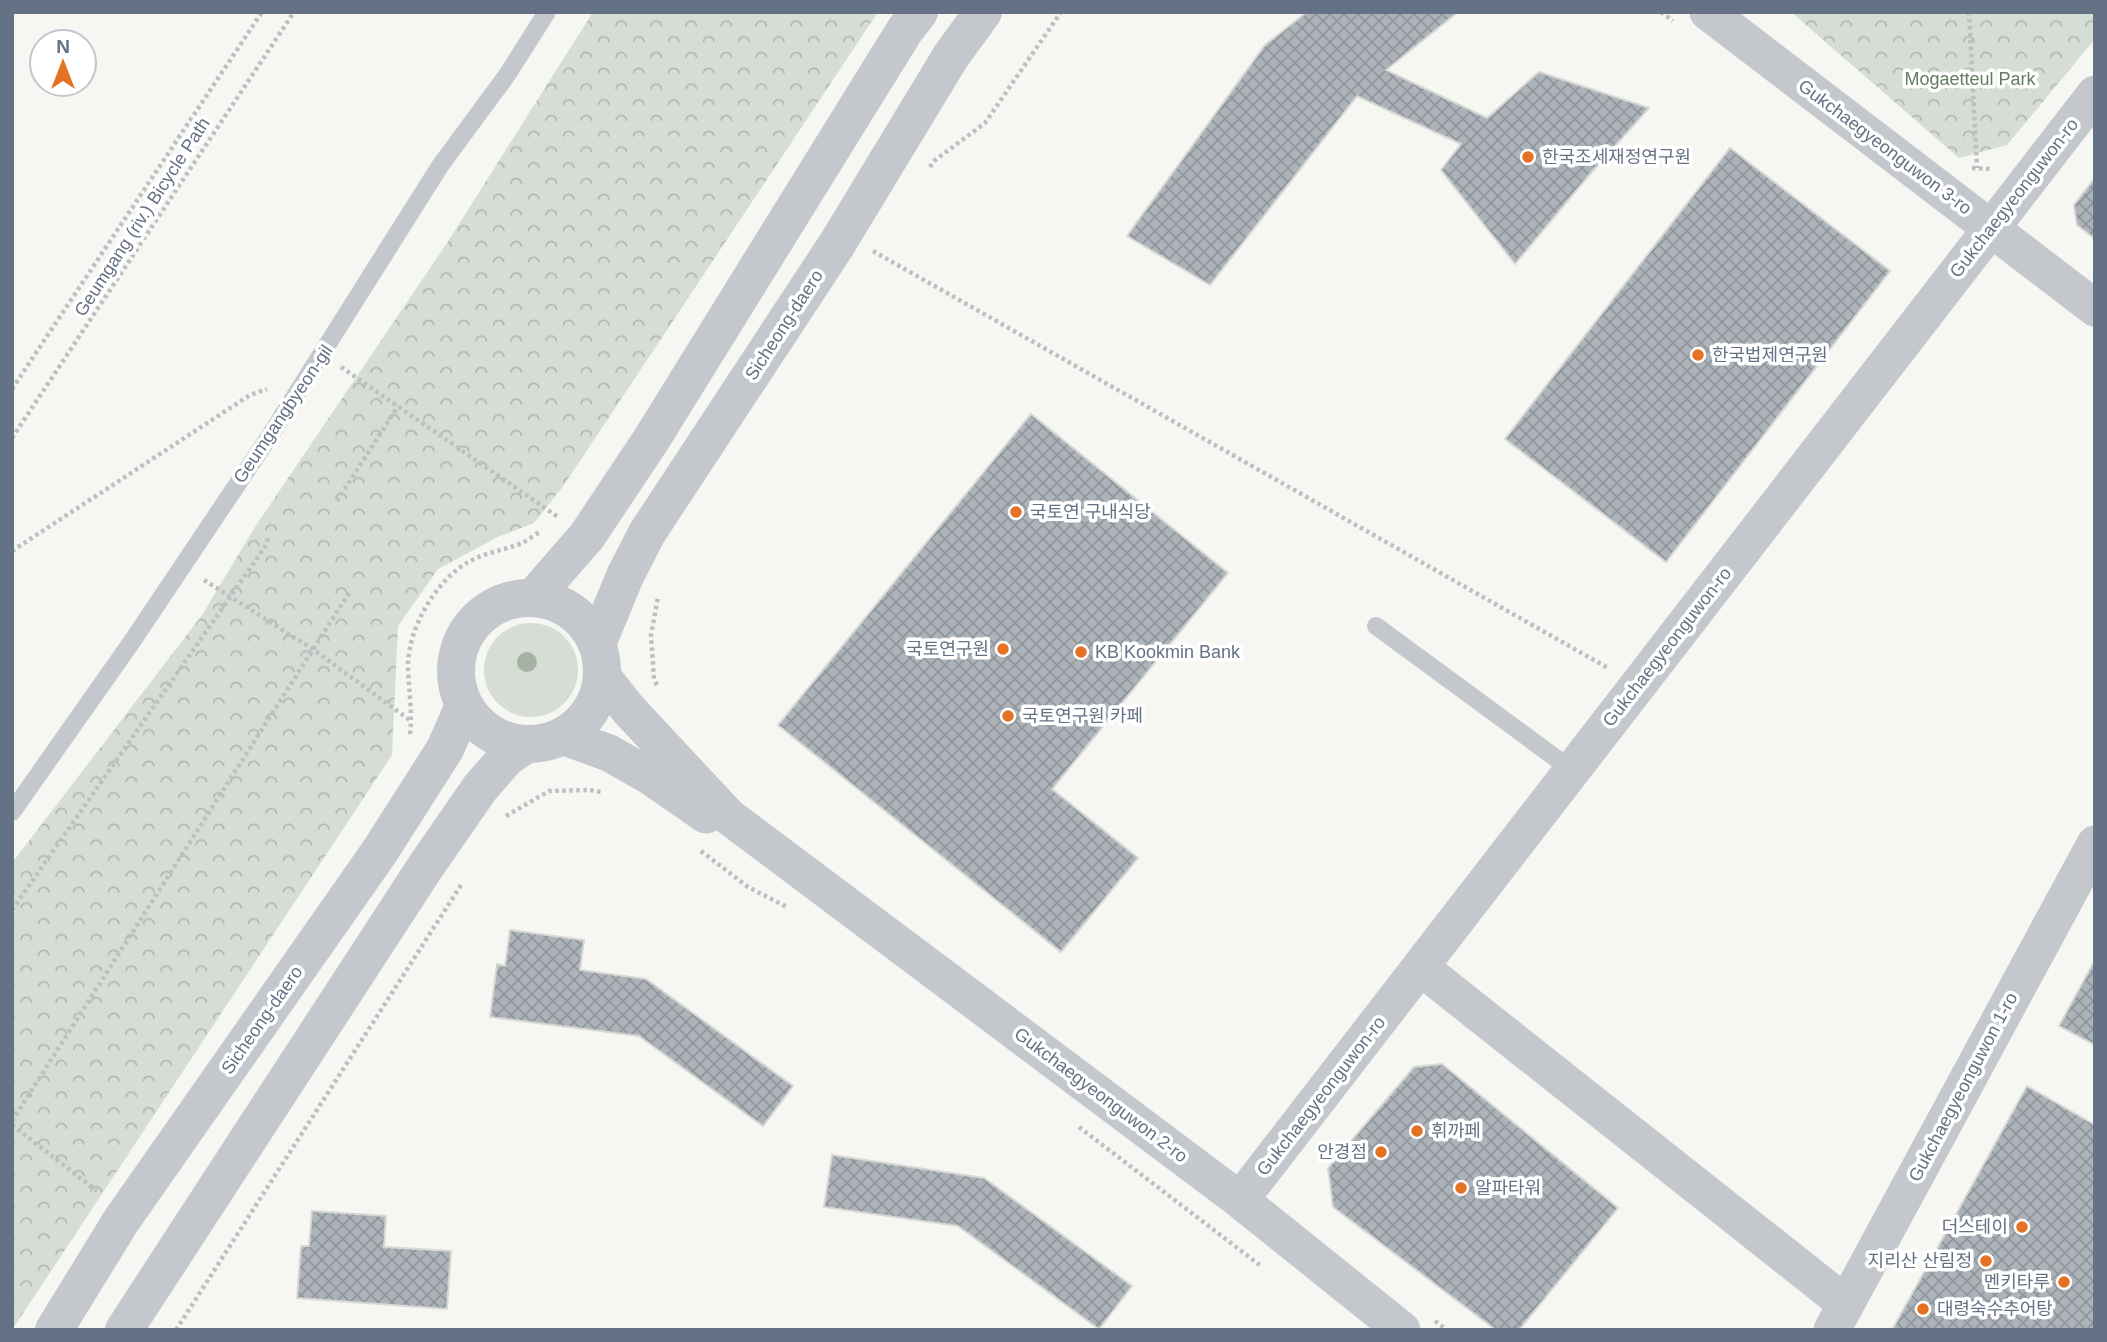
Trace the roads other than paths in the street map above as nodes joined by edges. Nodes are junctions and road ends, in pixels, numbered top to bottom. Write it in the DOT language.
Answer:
graph roads {
  1 [pos="547,12"];
  2 [pos="919,12"];
  3 [pos="983,12"];
  4 [pos="1696,21"];
  5 [pos="2095,94"];
  6 [pos="1991,228"];
  7 [pos="2095,308"];
  8 [pos="533,598"];
  9 [pos="1376,626"];
  10 [pos="599,660"];
  11 [pos="464,706"];
  12 [pos="545,740"];
  13 [pos="1572,770"];
  14 [pos="12,812"];
  15 [pos="2095,844"];
  16 [pos="795,865"];
  17 [pos="1420,967"];
  18 [pos="1240,1200"];
  19 [pos="1839,1317"];
  20 [pos="1414,1322"];
  21 [pos="54,1330"];
  22 [pos="124,1330"];
  1 -- 14 [label="lane, Geumgangbyeon-gil"];
  2 -- 8 [label="street"];
  3 -- 10 [label="street, Sicheong-daero"];
  4 -- 6 [label="street, Gukchaegyeonguwon 3-ro"];
  5 -- 6 [label="street, Gukchaegyeonguwon-ro"];
  6 -- 7 [label="street, Gukchaegyeonguwon 3-ro"];
  6 -- 13 [label="street, Gukchaegyeonguwon-ro"];
  8 -- 10 [label="street"];
  8 -- 11 [label="street"];
  9 -- 13 [label="lane"];
  10 -- 12 [label="street"];
  10 -- 16 [label="street"];
  11 -- 12 [label="street"];
  11 -- 21 [label="street, Sicheong-daero"];
  12 -- 16 [label="street"];
  12 -- 22 [label="street"];
  13 -- 17 [label="street, Gukchaegyeonguwon-ro"];
  15 -- 19 [label="street, Gukchaegyeonguwon 1-ro"];
  16 -- 18 [label="street, Gukchaegyeonguwon 2-ro"];
  17 -- 18 [label="street, Gukchaegyeonguwon-ro"];
  17 -- 19 [label="street"];
  18 -- 20 [label="street, Gukchaegyeonguwon 2-ro"];
}
